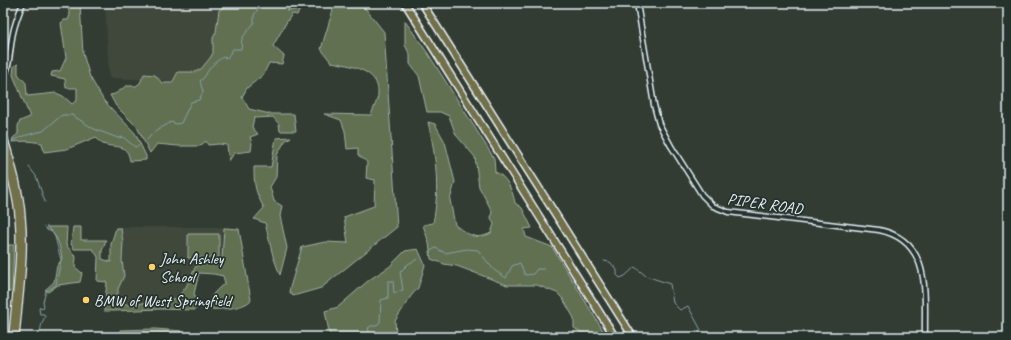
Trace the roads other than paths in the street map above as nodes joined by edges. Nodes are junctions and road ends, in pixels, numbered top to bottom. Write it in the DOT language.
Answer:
graph roads {
  1 [pos="23,3"];
  2 [pos="405,3"];
  3 [pos="422,3"];
  4 [pos="637,3"];
  5 [pos="8,60"];
  6 [pos="3,71"];
  7 [pos="3,77"];
  8 [pos="3,133"];
  9 [pos="3,148"];
  10 [pos="12,337"];
  11 [pos="16,337"];
  12 [pos="615,337"];
  13 [pos="633,337"];
  14 [pos="925,337"];
  1 -- 5 [label="street"];
  2 -- 12 [label="highway"];
  3 -- 13 [label="highway"];
  4 -- 14 [label="street, PIPER ROAD"];
  5 -- 6 [label="street"];
  5 -- 7 [label="street"];
  8 -- 11 [label="main road"];
  9 -- 10 [label="main road"];
}
